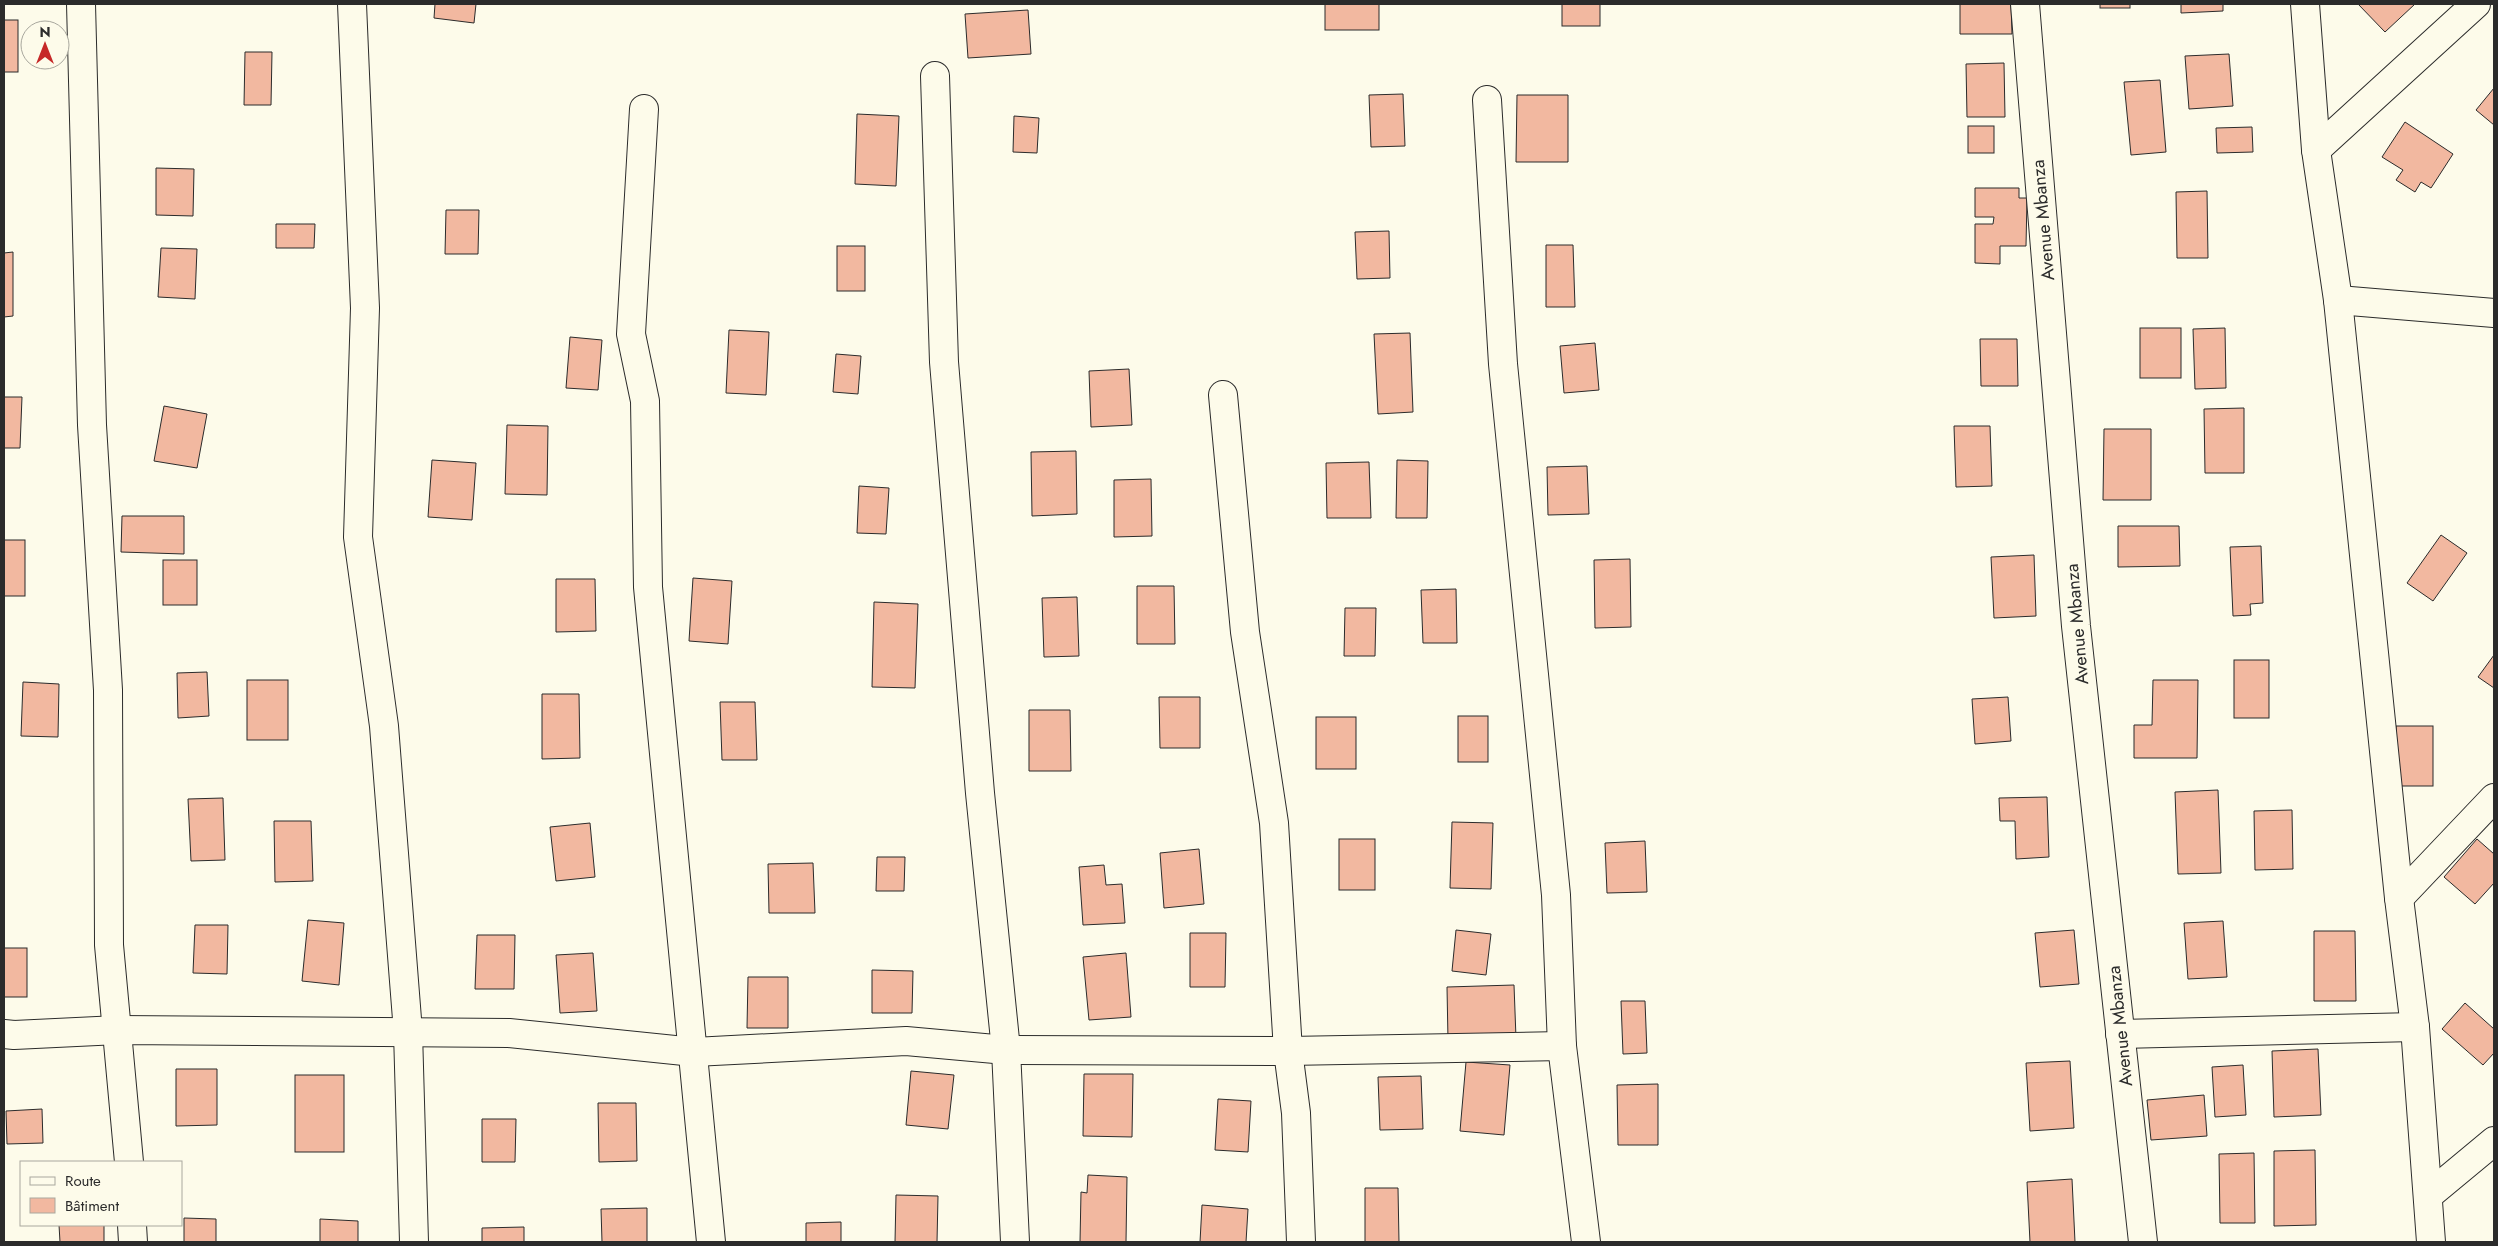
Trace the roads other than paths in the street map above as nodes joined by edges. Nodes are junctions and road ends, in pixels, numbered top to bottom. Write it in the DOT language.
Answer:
graph roads {
  1 [pos="81,4"];
  2 [pos="352,4"];
  3 [pos="2025,4"];
  4 [pos="2305,4"];
  5 [pos="2476,4"];
  6 [pos="935,76"];
  7 [pos="1487,100"];
  8 [pos="644,109"];
  9 [pos="2316,150"];
  10 [pos="2338,300"];
  11 [pos="2494,313"];
  12 [pos="1223,395"];
  13 [pos="2494,798"];
  14 [pos="2399,898"];
  15 [pos="2414,1027"];
  16 [pos="118,1030"];
  17 [pos="408,1032"];
  18 [pos="4,1034"];
  19 [pos="2120,1034"];
  20 [pos="1562,1046"];
  21 [pos="1006,1050"];
  22 [pos="1288,1051"];
  23 [pos="694,1052"];
  24 [pos="2494,1140"];
  25 [pos="129,1161"];
  26 [pos="2429,1195"];
  27 [pos="132,1226"];
  28 [pos="133,1242"];
  29 [pos="414,1242"];
  30 [pos="711,1242"];
  31 [pos="1015,1242"];
  32 [pos="1301,1242"];
  33 [pos="1586,1242"];
  34 [pos="2143,1242"];
  35 [pos="2431,1242"];
  1 -- 16 [label="street"];
  2 -- 17 [label="street"];
  3 -- 19 [label="street, Avenue Mbanza"];
  4 -- 9 [label="street"];
  5 -- 9 [label="street"];
  6 -- 21 [label="street"];
  7 -- 20 [label="street"];
  8 -- 23 [label="street"];
  9 -- 10 [label="street"];
  10 -- 11 [label="street"];
  10 -- 14 [label="street"];
  12 -- 22 [label="street"];
  13 -- 14 [label="street"];
  14 -- 15 [label="street"];
  15 -- 19 [label="street"];
  15 -- 26 [label="street"];
  16 -- 17 [label="street"];
  16 -- 18 [label="street"];
  16 -- 25 [label="street"];
  17 -- 23 [label="street"];
  17 -- 29 [label="street"];
  19 -- 34 [label="street, Avenue Mbanza"];
  20 -- 22 [label="street"];
  20 -- 33 [label="street"];
  21 -- 22 [label="street"];
  21 -- 23 [label="street"];
  21 -- 31 [label="street"];
  22 -- 32 [label="street"];
  23 -- 30 [label="street"];
  24 -- 26 [label="street"];
  26 -- 35 [label="street"];
  27 -- 28 [label="street"];
}
